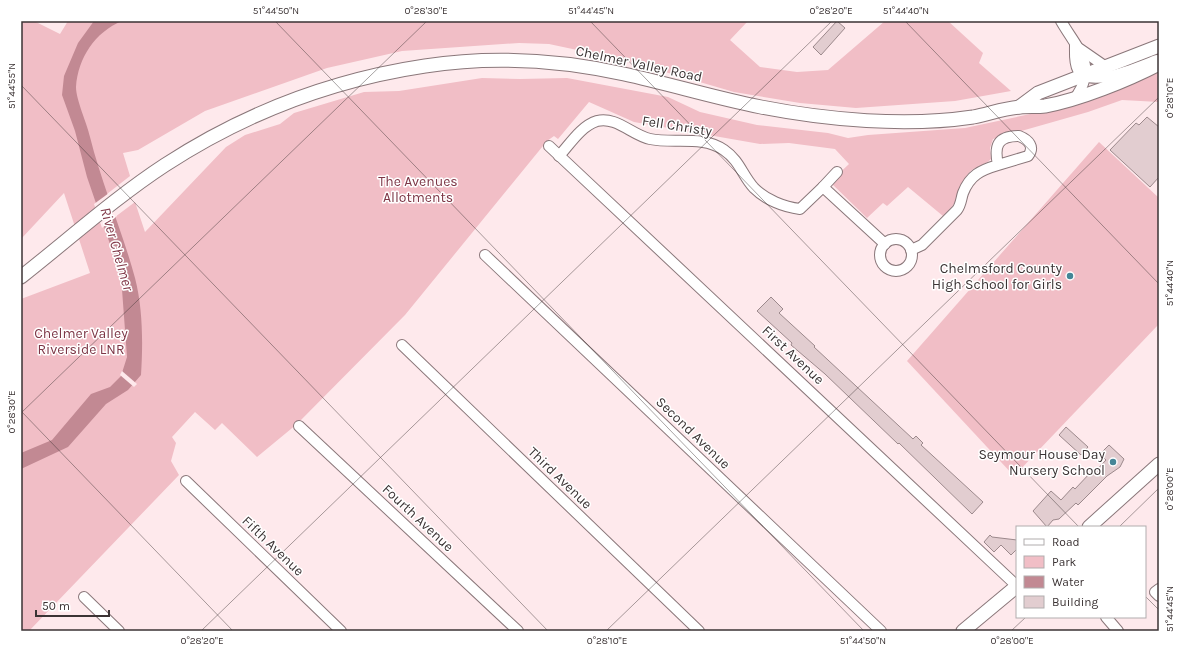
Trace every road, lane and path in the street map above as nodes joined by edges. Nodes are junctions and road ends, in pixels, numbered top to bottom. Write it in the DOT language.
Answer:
graph roads {
  1 [pos="1061,21"];
  2 [pos="1075,45"];
  3 [pos="1159,46"];
  4 [pos="1159,59"];
  5 [pos="1159,64"];
  6 [pos="1106,67"];
  7 [pos="1084,76"];
  8 [pos="1076,97"];
  9 [pos="1019,107"];
  10 [pos="549,146"];
  11 [pos="559,156"];
  12 [pos="998,165"];
  13 [pos="837,172"];
  14 [pos="823,187"];
  15 [pos="885,244"];
  16 [pos="911,250"];
  17 [pos="485,256"];
  18 [pos="21,277"];
  19 [pos="402,345"];
  20 [pos="300,426"];
  21 [pos="1159,464"];
  22 [pos="186,481"];
  23 [pos="1091,526"];
  24 [pos="1016,585"];
  25 [pos="1016,587"];
  26 [pos="84,597"];
  27 [pos="1107,618"];
  28 [pos="119,631"];
  29 [pos="341,631"];
  30 [pos="518,631"];
  31 [pos="699,631"];
  32 [pos="881,631"];
  33 [pos="963,631"];
  34 [pos="1118,631"];
  1 -- 2 [label="street"];
  2 -- 6 [label="street"];
  2 -- 7 [label="street"];
  3 -- 6 [label="main road, Chelmer Valley Road"];
  4 -- 7 [label="street, Chelmer Valley Road"];
  5 -- 8 [label="main road, Chelmer Valley Road"];
  6 -- 7 [label="main road, Chelmer Valley Road"];
  7 -- 8 [label="street"];
  7 -- 9 [label="main road, Chelmer Valley Road"];
  8 -- 9 [label="main road, Chelmer Valley Road"];
  9 -- 18 [label="main road, Chelmer Valley Road"];
  10 -- 11 [label="street, First Avenue"];
  11 -- 14 [label="street, Fell Christy"];
  11 -- 24 [label="street, First Avenue"];
  12 -- 16 [label="street"];
  13 -- 14 [label="street, Fell Christy"];
  14 -- 15 [label="street"];
  15 -- 16 [label="street"];
  15 -- 16 [label="street"];
  17 -- 32 [label="street, Second Avenue"];
  19 -- 31 [label="street, Third Avenue"];
  20 -- 30 [label="street, Fourth Avenue"];
  21 -- 23 [label="main road"];
  22 -- 29 [label="street, Fifth Avenue"];
  25 -- 33 [label="main road"];
  26 -- 28 [label="street"];
  27 -- 34 [label="street"];
}
